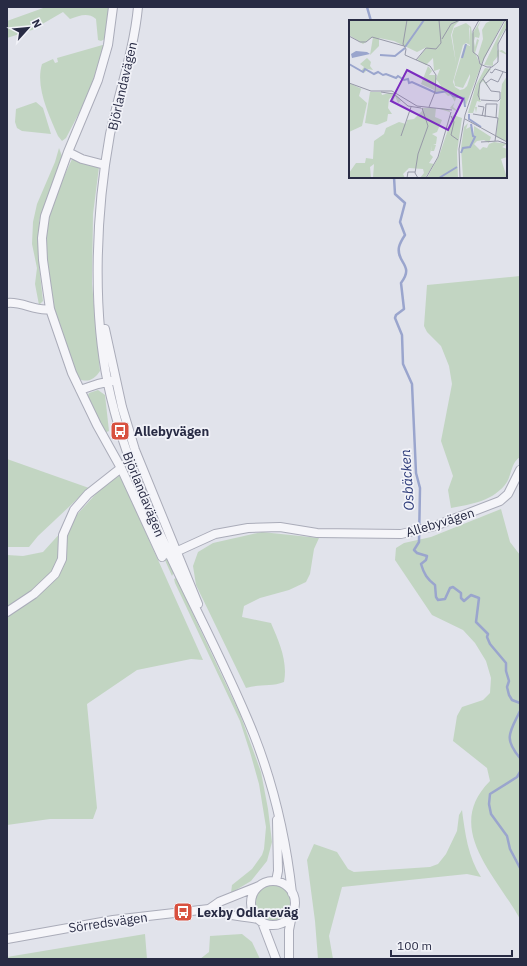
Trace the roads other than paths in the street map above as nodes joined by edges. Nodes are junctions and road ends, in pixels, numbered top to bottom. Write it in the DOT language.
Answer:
graph roads {
  1 [pos="113,7"];
  2 [pos="138,7"];
  3 [pos="68,152"];
  4 [pos="105,165"];
  5 [pos="7,302"];
  6 [pos="50,309"];
  7 [pos="112,381"];
  8 [pos="80,390"];
  9 [pos="121,468"];
  10 [pos="520,470"];
  11 [pos="177,550"];
  12 [pos="165,556"];
  13 [pos="7,612"];
  14 [pos="208,633"];
  15 [pos="277,813"];
  16 [pos="276,881"];
  17 [pos="259,886"];
  18 [pos="292,893"];
  19 [pos="209,909"];
  20 [pos="292,915"];
  21 [pos="260,921"];
  22 [pos="7,939"];
  23 [pos="276,959"];
  24 [pos="289,959"];
  1 -- 3 [label="street, Björlandavägen"];
  2 -- 4 [label="street, Björlandavägen"];
  3 -- 4 [label="street"];
  3 -- 6 [label="street, Björlandavägen"];
  4 -- 7 [label="street, Björlandavägen"];
  5 -- 6 [label="street"];
  6 -- 8 [label="street, Björlandavägen"];
  7 -- 8 [label="street"];
  7 -- 11 [label="street, Björlandavägen"];
  7 -- 12 [label="street, Björlandavägen"];
  8 -- 9 [label="street, Björlandavägen"];
  9 -- 12 [label="street, Björlandavägen"];
  9 -- 13 [label="street"];
  10 -- 11 [label="street, Allebyvägen"];
  11 -- 12 [label="street, Allebyvägen"];
  11 -- 14 [label="street, Björlandavägen"];
  12 -- 14 [label="street, Björlandavägen"];
  14 -- 15 [label="street, Björlandavägen"];
  15 -- 16 [label="street, Björlandavägen"];
  15 -- 18 [label="street, Björlandavägen"];
  16 -- 17 [label="street"];
  16 -- 18 [label="street"];
  17 -- 19 [label="street, Sörredsvägen"];
  17 -- 21 [label="street"];
  18 -- 20 [label="street"];
  19 -- 21 [label="street, Sörredsvägen"];
  19 -- 22 [label="street, Sörredsvägen"];
  20 -- 21 [label="street"];
  20 -- 24 [label="street"];
  21 -- 23 [label="street"];
}
